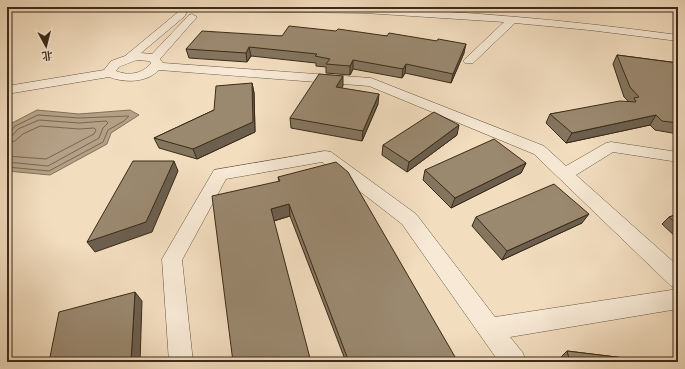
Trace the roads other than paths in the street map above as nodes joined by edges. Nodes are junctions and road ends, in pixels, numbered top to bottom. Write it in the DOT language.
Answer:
graph roads {
  1 [pos="151,7"];
  2 [pos="183,8"];
  3 [pos="200,8"];
  4 [pos="318,8"];
  5 [pos="512,20"];
  6 [pos="678,38"];
  7 [pos="130,57"];
  8 [pos="470,61"];
  9 [pos="155,63"];
  10 [pos="111,73"];
  11 [pos="7,90"];
  12 [pos="678,157"];
  13 [pos="565,174"];
  14 [pos="678,279"];
  15 [pos="678,299"];
  16 [pos="490,329"];
  17 [pos="181,362"];
  18 [pos="514,362"];
  1 -- 2 [label="street"];
  2 -- 3 [label="street"];
  2 -- 7 [label="street"];
  3 -- 4 [label="street"];
  3 -- 9 [label="street"];
  4 -- 5 [label="street"];
  5 -- 6 [label="street"];
  5 -- 8 [label="street"];
  7 -- 9 [label="street"];
  7 -- 10 [label="street"];
  9 -- 10 [label="street"];
  9 -- 13 [label="street"];
  10 -- 11 [label="street"];
  12 -- 13 [label="street"];
  13 -- 14 [label="street"];
  15 -- 16 [label="street"];
  16 -- 17 [label="street"];
  16 -- 18 [label="street"];
}
